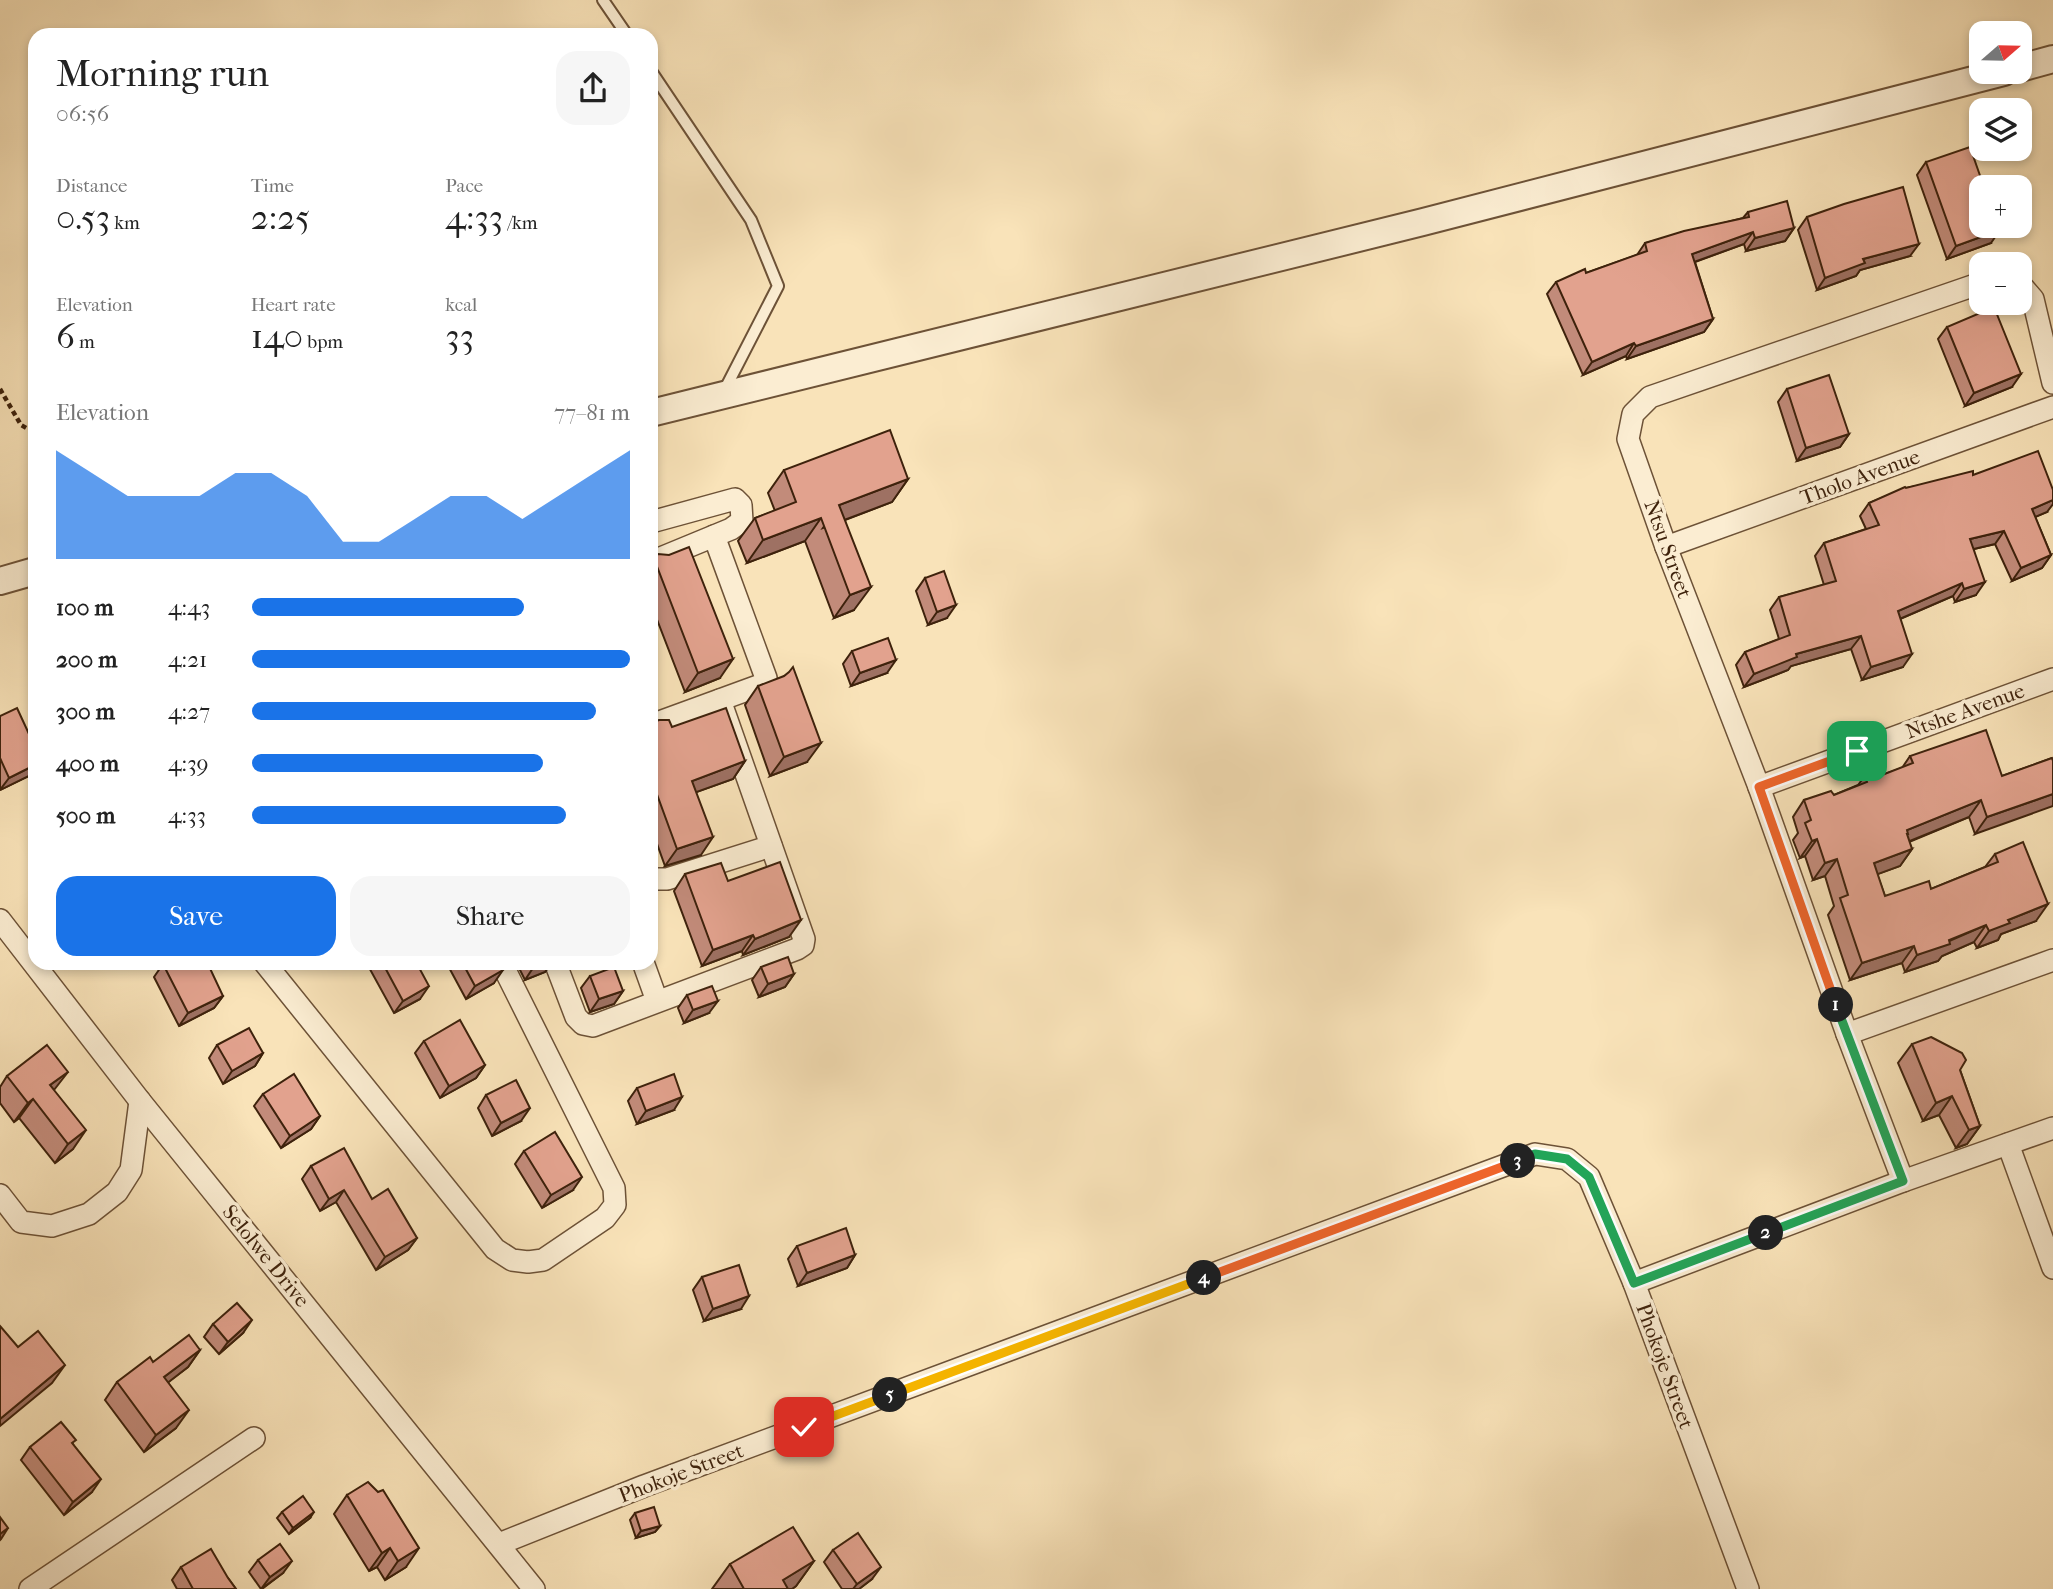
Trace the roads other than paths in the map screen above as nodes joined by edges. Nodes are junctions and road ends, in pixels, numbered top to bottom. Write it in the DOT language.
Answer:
graph roads {
  1 [pos="603,0"];
  2 [pos="622,28"];
  3 [pos="2053,59"];
  4 [pos="2032,65"];
  5 [pos="658,81"];
  6 [pos="1969,81"];
  7 [pos="1969,287"];
  8 [pos="2032,298"];
  9 [pos="2053,383"];
  10 [pos="721,396"];
  11 [pos="2053,407"];
  12 [pos="658,411"];
  13 [pos="658,520"];
  14 [pos="714,536"];
  15 [pos="1667,547"];
  16 [pos="658,559"];
  17 [pos="28,573"];
  18 [pos="0,581"];
  19 [pos="2053,679"];
  20 [pos="720,700"];
  21 [pos="658,722"];
  22 [pos="1759,787"];
  23 [pos="771,846"];
  24 [pos="658,879"];
  25 [pos="0,920"];
  26 [pos="28,956"];
  27 [pos="2053,960"];
  28 [pos="39,970"];
  29 [pos="270,970"];
  30 [pos="505,970"];
  31 [pos="558,970"];
  32 [pos="646,970"];
  33 [pos="657,1001"];
  34 [pos="1847,1034"];
  35 [pos="140,1101"];
  36 [pos="2053,1128"];
  37 [pos="2008,1144"];
  38 [pos="1903,1181"];
  39 [pos="0,1195"];
  40 [pos="2053,1268"];
  41 [pos="1634,1283"];
  42 [pos="254,1438"];
  43 [pos="499,1544"];
  44 [pos="30,1589"];
  45 [pos="534,1589"];
  46 [pos="1748,1589"];
  1 -- 2 [label="lane"];
  3 -- 4 [label="street"];
  5 -- 10 [label="lane"];
  6 -- 10 [label="street"];
  7 -- 15 [label="street, Ntsu Street"];
  8 -- 9 [label="street"];
  10 -- 12 [label="street"];
  11 -- 15 [label="street, Tholo Avenue"];
  13 -- 14 [label="street"];
  14 -- 16 [label="street"];
  14 -- 20 [label="street"];
  15 -- 22 [label="street, Ntsu Street"];
  17 -- 18 [label="street"];
  19 -- 22 [label="street, Ntshe Avenue"];
  20 -- 21 [label="street"];
  20 -- 23 [label="street"];
  22 -- 34 [label="street, Ntsu Street"];
  23 -- 24 [label="street"];
  23 -- 33 [label="street"];
  25 -- 26 [label="street, Selolwe Drive"];
  27 -- 34 [label="street"];
  28 -- 35 [label="street, Selolwe Drive"];
  29 -- 30 [label="street"];
  31 -- 33 [label="street"];
  32 -- 33 [label="street"];
  34 -- 38 [label="street, Ntsu Street"];
  35 -- 39 [label="street"];
  35 -- 43 [label="street, Selolwe Drive"];
  36 -- 37 [label="street"];
  37 -- 38 [label="street"];
  37 -- 40 [label="street"];
  38 -- 41 [label="street"];
  41 -- 43 [label="street, Phokoje Street"];
  41 -- 46 [label="street, Phokoje Street"];
  42 -- 44 [label="street"];
  43 -- 45 [label="street, Selolwe Drive"];
}
